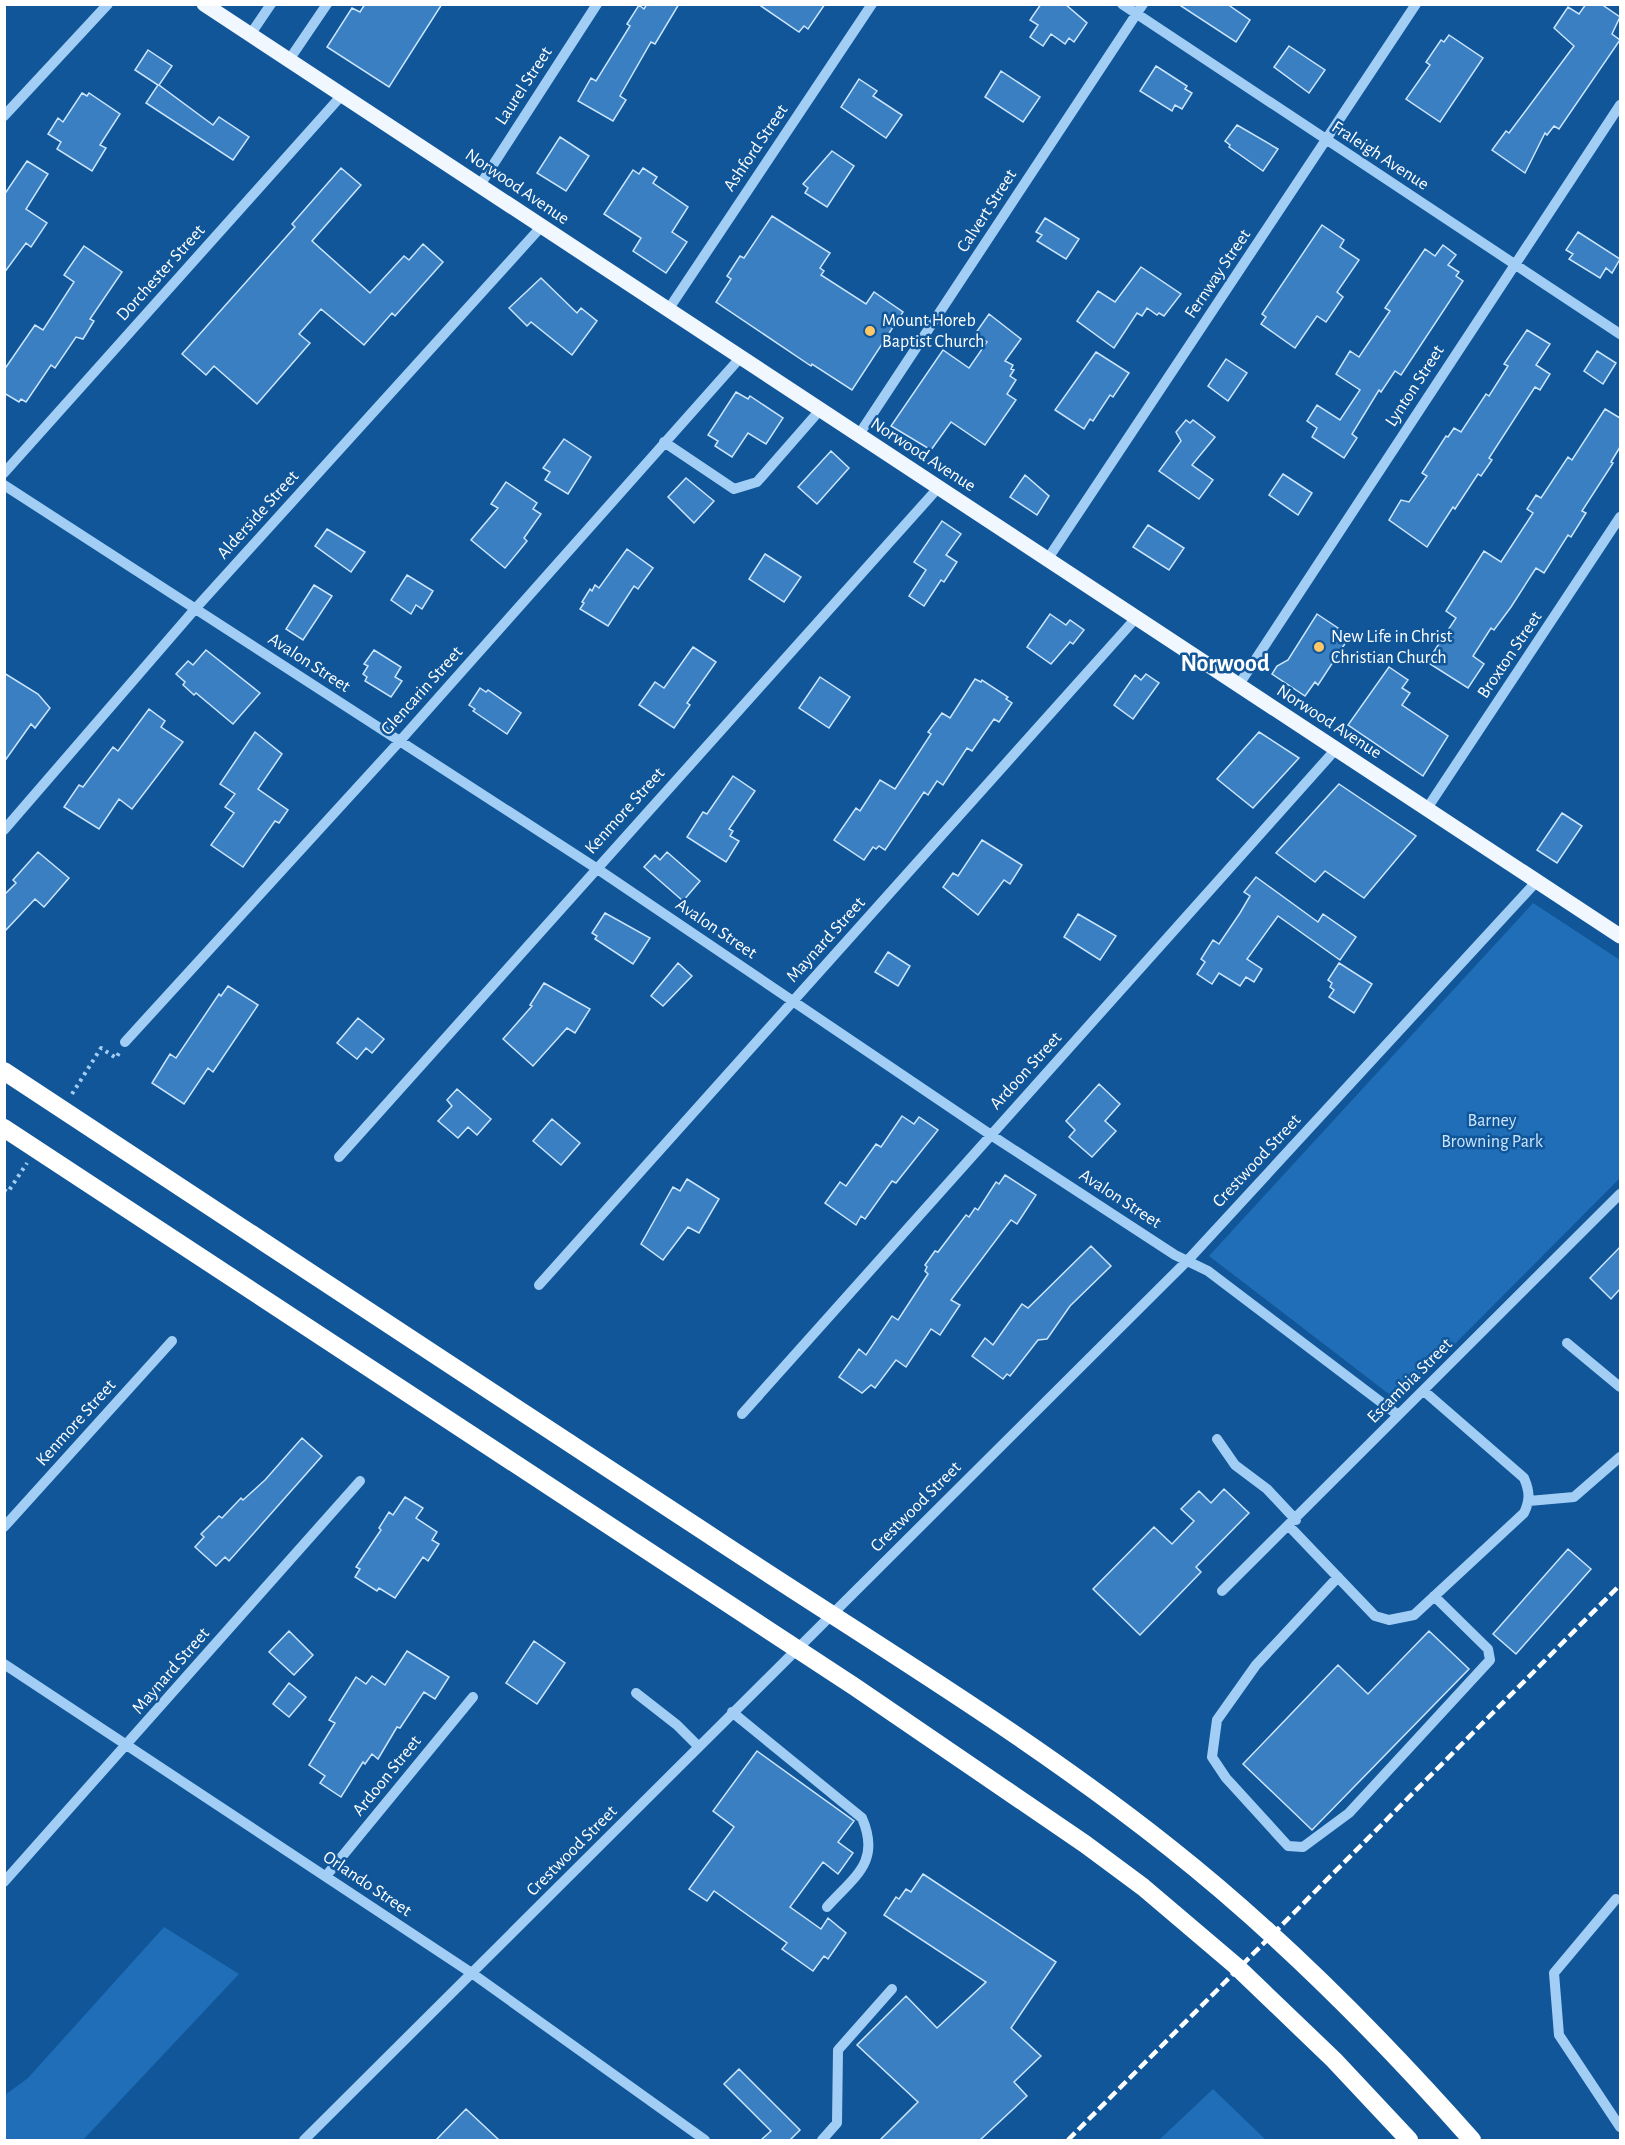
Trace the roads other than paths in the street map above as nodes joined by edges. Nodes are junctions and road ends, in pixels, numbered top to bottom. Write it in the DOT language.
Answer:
graph roads {
  1 [pos="108,4"];
  2 [pos="271,4"];
  3 [pos="327,4"];
  4 [pos="597,4"];
  5 [pos="872,4"];
  6 [pos="1122,4"];
  7 [pos="1416,4"];
  8 [pos="215,7"];
  9 [pos="1140,9"];
  10 [pos="250,35"];
  11 [pos="289,60"];
  12 [pos="342,95"];
  13 [pos="1620,105"];
  14 [pos="4,116"];
  15 [pos="1327,141"];
  16 [pos="480,185"];
  17 [pos="541,227"];
  18 [pos="1515,264"];
  19 [pos="668,310"];
  20 [pos="1620,334"];
  21 [pos="740,358"];
  22 [pos="820,410"];
  23 [pos="858,436"];
  24 [pos="664,442"];
  25 [pos="4,473"];
  26 [pos="4,485"];
  27 [pos="938,488"];
  28 [pos="1620,518"];
  29 [pos="1047,560"];
  30 [pos="195,609"];
  31 [pos="1136,618"];
  32 [pos="1238,686"];
  33 [pos="399,742"];
  34 [pos="1336,749"];
  35 [pos="1426,810"];
  36 [pos="4,830"];
  37 [pos="596,868"];
  38 [pos="1536,882"];
  39 [pos="1620,934"];
  40 [pos="794,1000"];
  41 [pos="126,1042"];
  42 [pos="4,1071"];
  43 [pos="4,1128"];
  44 [pos="991,1135"];
  45 [pos="339,1157"];
  46 [pos="1620,1194"];
  47 [pos="1188,1260"];
  48 [pos="539,1285"];
  49 [pos="172,1341"];
  50 [pos="1567,1343"];
  51 [pos="1620,1387"];
  52 [pos="1424,1391"];
  53 [pos="742,1414"];
  54 [pos="1398,1415"];
  55 [pos="1217,1439"];
  56 [pos="1620,1457"];
  57 [pos="360,1481"];
  58 [pos="1529,1501"];
  59 [pos="1293,1523"];
  60 [pos="4,1527"];
  61 [pos="1338,1577"];
  62 [pos="1222,1591"];
  63 [pos="1434,1596"];
  64 [pos="4,1664"];
  65 [pos="636,1693"];
  66 [pos="473,1697"];
  67 [pos="732,1712"];
  68 [pos="129,1744"];
  69 [pos="699,1747"];
  70 [pos="326,1876"];
  71 [pos="4,1882"];
  72 [pos="1619,1899"];
  73 [pos="827,1907"];
  74 [pos="473,1974"];
  75 [pos="892,1989"];
  76 [pos="1620,2127"];
  77 [pos="304,2140"];
  78 [pos="705,2140"];
  79 [pos="822,2140"];
  80 [pos="1409,2140"];
  81 [pos="1472,2140"];
  1 -- 14 [label="street"];
  2 -- 10 [label="street"];
  3 -- 11 [label="street"];
  4 -- 16 [label="street, Laurel Street"];
  5 -- 19 [label="street, Ashford Street"];
  6 -- 9 [label="street, Fraleigh Avenue"];
  7 -- 15 [label="street, Fernway Street"];
  8 -- 10 [label="main road, Norwood Avenue"];
  9 -- 15 [label="street, Fraleigh Avenue"];
  9 -- 23 [label="street, Calvert Street"];
  10 -- 11 [label="main road, Norwood Avenue"];
  11 -- 12 [label="main road, Norwood Avenue"];
  12 -- 16 [label="main road, Norwood Avenue"];
  12 -- 25 [label="street, Dorchester Street"];
  13 -- 18 [label="street, Lynton Street"];
  15 -- 18 [label="street, Fraleigh Avenue"];
  15 -- 29 [label="street, Fernway Street"];
  16 -- 17 [label="main road, Norwood Avenue"];
  17 -- 19 [label="main road, Norwood Avenue"];
  17 -- 30 [label="street, Alderside Street"];
  18 -- 20 [label="street, Fraleigh Avenue"];
  18 -- 32 [label="street, Lynton Street"];
  19 -- 21 [label="main road, Norwood Avenue"];
  21 -- 22 [label="main road, Norwood Avenue"];
  21 -- 24 [label="street, Glencarin Street"];
  22 -- 23 [label="main road, Norwood Avenue"];
  22 -- 24 [label="street"];
  23 -- 27 [label="main road, Norwood Avenue"];
  24 -- 33 [label="street, Glencarin Street"];
  26 -- 30 [label="street, Avalon Street"];
  27 -- 29 [label="main road, Norwood Avenue"];
  27 -- 37 [label="street, Kenmore Street"];
  28 -- 35 [label="street, Broxton Street"];
  29 -- 31 [label="main road, Norwood Avenue"];
  30 -- 33 [label="street, Avalon Street"];
  30 -- 36 [label="street, Alderside Street"];
  31 -- 32 [label="main road, Norwood Avenue"];
  31 -- 40 [label="street, Maynard Street"];
  32 -- 34 [label="main road, Norwood Avenue"];
  33 -- 37 [label="street, Avalon Street"];
  33 -- 41 [label="street, Glencarin Street"];
  34 -- 35 [label="main road, Norwood Avenue"];
  34 -- 44 [label="street, Ardoon Street"];
  35 -- 38 [label="main road, Norwood Avenue"];
  37 -- 40 [label="street, Avalon Street"];
  37 -- 45 [label="street, Kenmore Street"];
  38 -- 39 [label="main road, Norwood Avenue"];
  38 -- 47 [label="street, Crestwood Street"];
  40 -- 44 [label="street, Avalon Street"];
  40 -- 48 [label="street, Maynard Street"];
  42 -- 81 [label="highway"];
  43 -- 80 [label="highway"];
  44 -- 47 [label="street, Avalon Street"];
  44 -- 53 [label="street, Ardoon Street"];
  46 -- 52 [label="street, Escambia Street"];
  47 -- 54 [label="street, Avalon Street"];
  47 -- 67 [label="street, Crestwood Street"];
  49 -- 60 [label="street, Kenmore Street"];
  50 -- 51 [label="street"];
  52 -- 54 [label="street, Escambia Street"];
  52 -- 58 [label="street"];
  54 -- 59 [label="street, Escambia Street"];
  55 -- 59 [label="street"];
  56 -- 58 [label="street"];
  57 -- 68 [label="street, Maynard Street"];
  58 -- 63 [label="street"];
  59 -- 61 [label="street"];
  59 -- 62 [label="street, Escambia Street"];
  61 -- 63 [label="street"];
  61 -- 63 [label="street"];
  64 -- 68 [label="street, Orlando Street"];
  65 -- 69 [label="street"];
  66 -- 70 [label="street, Ardoon Street"];
  67 -- 69 [label="street, Crestwood Street"];
  67 -- 73 [label="street"];
  68 -- 70 [label="street, Orlando Street"];
  68 -- 71 [label="street, Maynard Street"];
  69 -- 74 [label="street, Crestwood Street"];
  70 -- 74 [label="street, Orlando Street"];
  72 -- 76 [label="street"];
  74 -- 77 [label="street, Crestwood Street"];
  74 -- 78 [label="street, Orlando Street"];
  75 -- 79 [label="street"];
}
